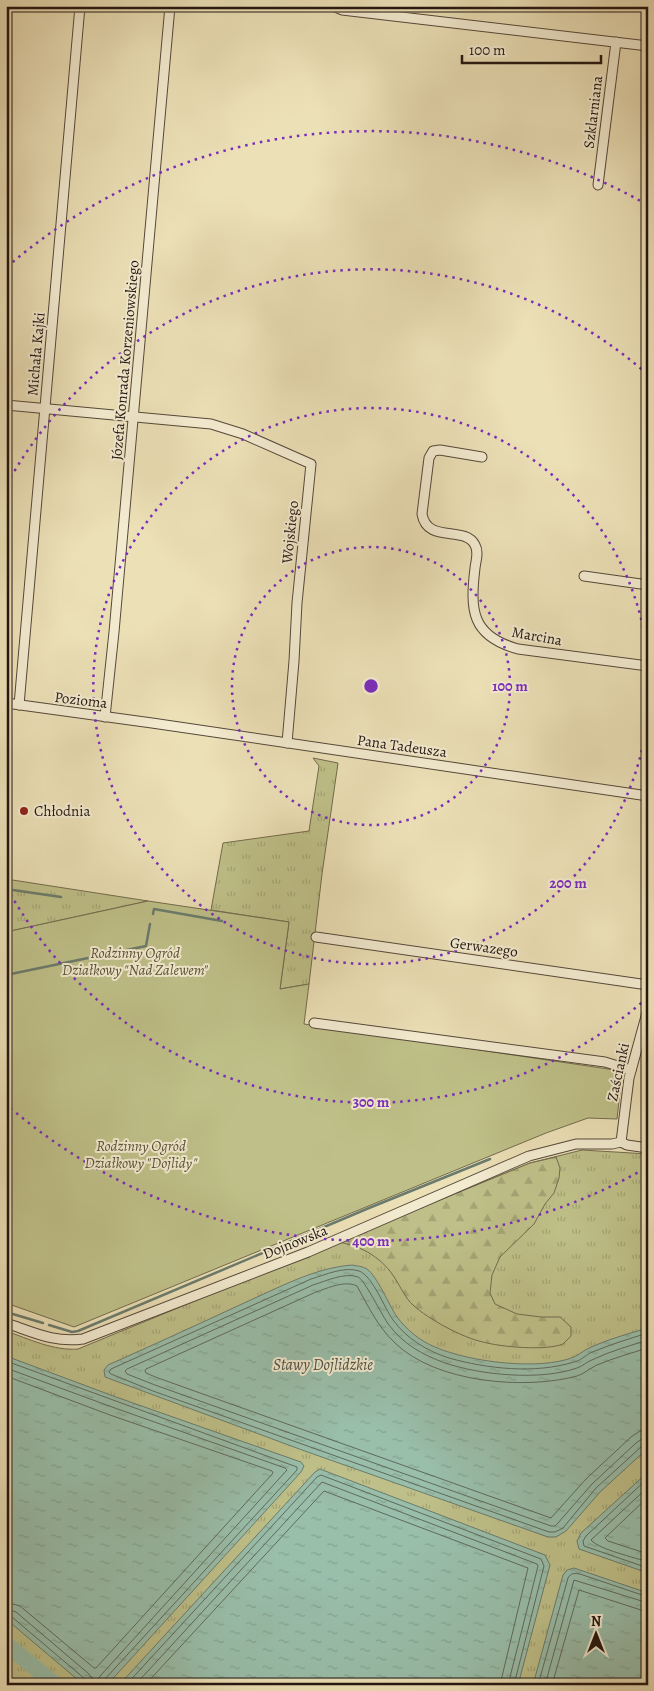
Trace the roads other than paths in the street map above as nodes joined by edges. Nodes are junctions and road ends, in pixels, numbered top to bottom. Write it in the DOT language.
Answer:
graph roads {
  1 [pos="80,6"];
  2 [pos="170,6"];
  3 [pos="333,6"];
  4 [pos="616,42"];
  5 [pos="648,46"];
  6 [pos="598,185"];
  7 [pos="6,405"];
  8 [pos="45,408"];
  9 [pos="134,417"];
  10 [pos="482,457"];
  11 [pos="584,576"];
  12 [pos="648,585"];
  13 [pos="648,666"];
  14 [pos="6,703"];
  15 [pos="19,705"];
  16 [pos="105,717"];
  17 [pos="152,723"];
  18 [pos="287,744"];
  19 [pos="648,796"];
  20 [pos="316,937"];
  21 [pos="648,985"];
  22 [pos="648,1009"];
  23 [pos="314,1023"];
  24 [pos="631,1070"];
  25 [pos="621,1142"];
  26 [pos="648,1148"];
  27 [pos="6,1323"];
  1 -- 8 [label="street, Michała Kajki"];
  2 -- 9 [label="street, Józefa Konrada Korzeniowskiego"];
  3 -- 4 [label="street"];
  4 -- 5 [label="street"];
  4 -- 6 [label="street, Szklarniana"];
  7 -- 8 [label="street"];
  8 -- 9 [label="street"];
  8 -- 15 [label="street, Michała Kajki"];
  9 -- 16 [label="street, Józefa Konrada Korzeniowskiego"];
  9 -- 18 [label="street, Wojskiego"];
  10 -- 13 [label="street, Marcina"];
  11 -- 12 [label="street"];
  14 -- 15 [label="street, Pozioma"];
  15 -- 16 [label="street, Pozioma"];
  16 -- 17 [label="street, Pozioma"];
  17 -- 18 [label="street, Pana Tadeusza"];
  18 -- 19 [label="street, Pana Tadeusza"];
  20 -- 21 [label="street, Gerwazego"];
  22 -- 24 [label="street, Zaścianki"];
  23 -- 24 [label="street"];
  24 -- 25 [label="street, Zaścianki"];
  25 -- 26 [label="street, Dojnowska"];
  25 -- 27 [label="street, Dojnowska"];
}
